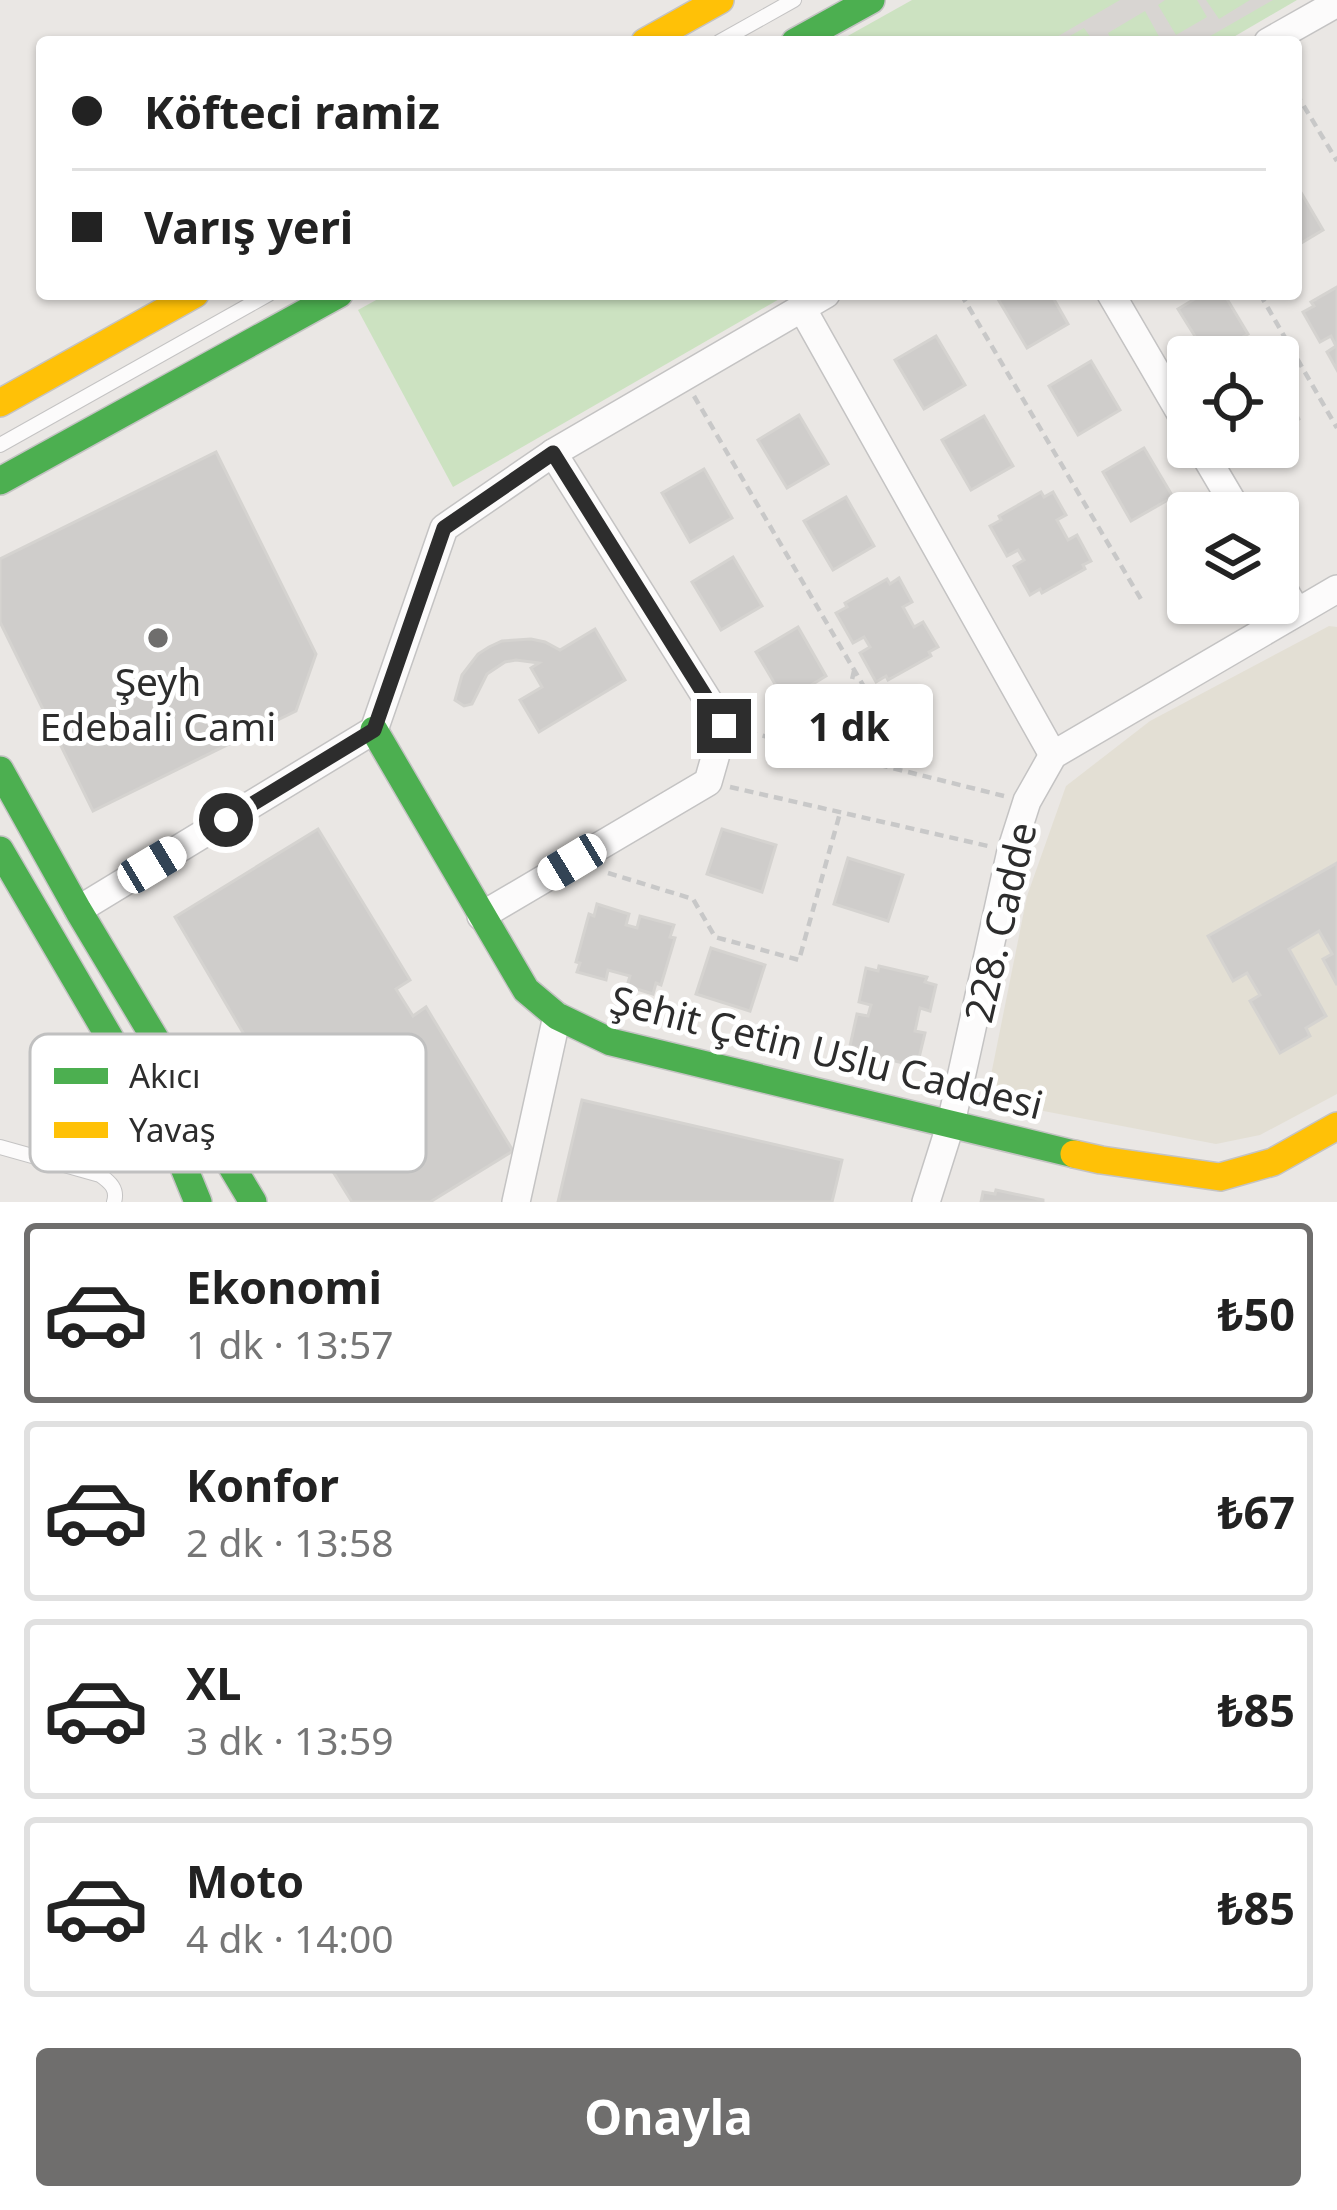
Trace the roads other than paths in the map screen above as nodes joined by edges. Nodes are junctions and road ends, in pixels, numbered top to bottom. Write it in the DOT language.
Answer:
graph roads {
  1 [pos="720,0"];
  2 [pos="794,0"];
  3 [pos="871,0"];
  4 [pos="1335,10"];
  5 [pos="656,36"];
  6 [pos="730,36"];
  7 [pos="806,36"];
  8 [pos="1281,36"];
  9 [pos="184,300"];
  10 [pos="258,300"];
  11 [pos="328,300"];
  12 [pos="1114,300"];
  13 [pos="814,301"];
  14 [pos="1167,390"];
  15 [pos="0,403"];
  16 [pos="0,445"];
  17 [pos="553,453"];
  18 [pos="0,481"];
  19 [pos="1337,589"];
  20 [pos="1299,611"];
  21 [pos="1276,624"];
  22 [pos="374,730"];
  23 [pos="1052,755"];
  24 [pos="0,770"];
  25 [pos="21,815"];
  26 [pos="0,853"];
  27 [pos="78,910"];
  28 [pos="481,916"];
  29 [pos="557,1016"];
  30 [pos="107,1034"];
  31 [pos="152,1034"];
  32 [pos="951,1124"];
  33 [pos="1337,1126"];
  34 [pos="0,1147"];
  35 [pos="30,1155"];
  36 [pos="89,1172"];
  37 [pos="186,1172"];
  38 [pos="235,1172"];
  39 [pos="114,1202"];
  40 [pos="198,1202"];
  41 [pos="253,1202"];
  42 [pos="516,1202"];
  43 [pos="926,1202"];
  1 -- 5 [label="street"];
  2 -- 6 [label="lane"];
  3 -- 7 [label="street"];
  4 -- 8 [label="street"];
  9 -- 15 [label="street"];
  10 -- 16 [label="lane"];
  11 -- 18 [label="street"];
  12 -- 14 [label="street"];
  13 -- 17 [label="street"];
  13 -- 23 [label="street"];
  17 -- 22 [label="street"];
  17 -- 28 [label="street"];
  19 -- 20 [label="street"];
  21 -- 23 [label="street"];
  22 -- 27 [label="street"];
  22 -- 28 [label="street, Şehit Çetin Uslu Caddesi"];
  23 -- 32 [label="street, 228. Cadde"];
  24 -- 25 [label="street"];
  25 -- 26 [label="lane"];
  25 -- 27 [label="street"];
  26 -- 30 [label="street"];
  27 -- 31 [label="street"];
  28 -- 29 [label="street, Şehit Çetin Uslu Caddesi"];
  29 -- 32 [label="street, Şehit Çetin Uslu Caddesi"];
  29 -- 42 [label="street"];
  32 -- 33 [label="street, Şehit Çetin Uslu Caddesi"];
  32 -- 43 [label="street, 228. Cadde"];
  34 -- 35 [label="lane"];
  36 -- 39 [label="lane"];
  37 -- 40 [label="street"];
  38 -- 41 [label="street"];
}
